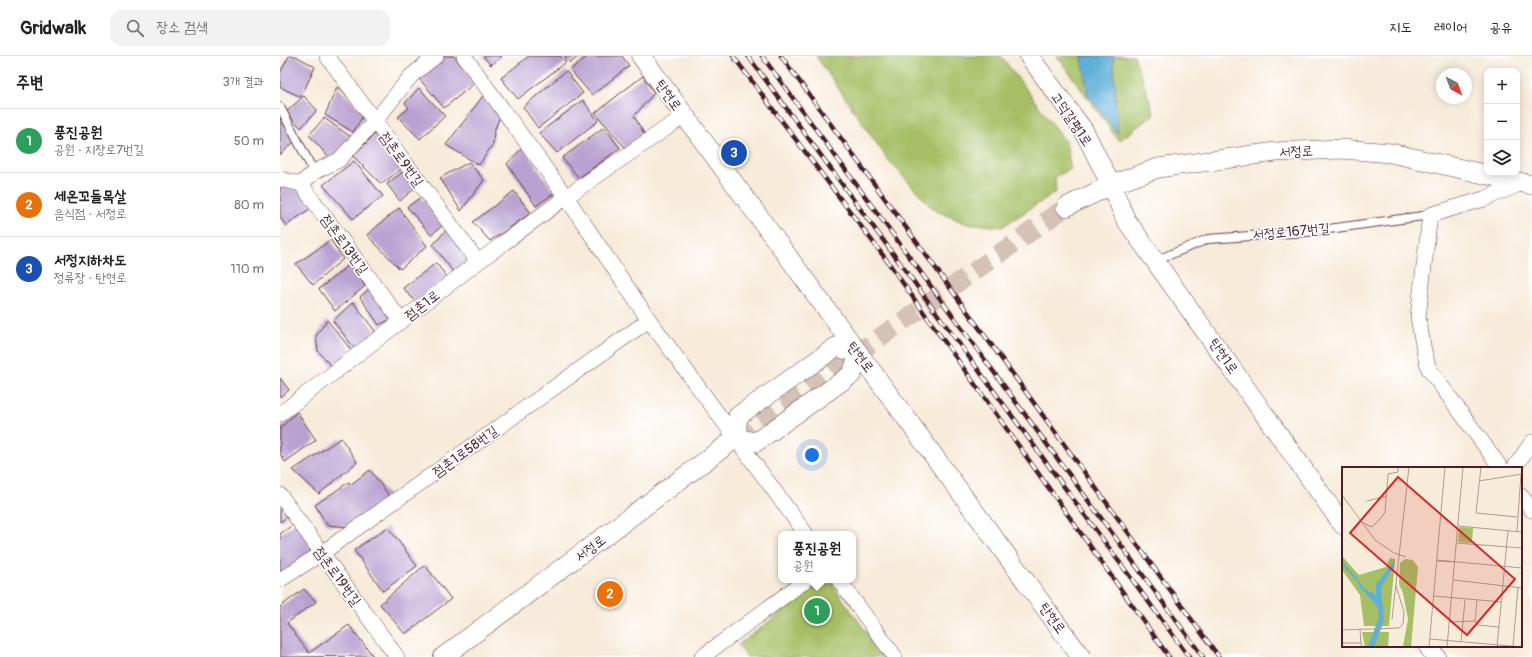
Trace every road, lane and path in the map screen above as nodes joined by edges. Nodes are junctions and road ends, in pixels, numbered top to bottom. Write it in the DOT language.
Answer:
graph roads {
  1 [pos="327,56"];
  2 [pos="436,56"];
  3 [pos="464,56"];
  4 [pos="641,56"];
  5 [pos="1028,56"];
  6 [pos="280,107"];
  7 [pos="684,116"];
  8 [pos="375,121"];
  9 [pos="314,172"];
  10 [pos="280,180"];
  11 [pos="301,184"];
  12 [pos="1527,184"];
  13 [pos="1111,185"];
  14 [pos="566,197"];
  15 [pos="1066,207"];
  16 [pos="1430,215"];
  17 [pos="1157,260"];
  18 [pos="478,262"];
  19 [pos="649,320"];
  20 [pos="401,321"];
  21 [pos="858,354"];
  22 [pos="280,414"];
  23 [pos="736,438"];
  24 [pos="1532,442"];
  25 [pos="1500,467"];
  26 [pos="1515,467"];
  27 [pos="280,495"];
  28 [pos="1522,497"];
  29 [pos="1532,510"];
  30 [pos="1342,524"];
  31 [pos="804,531"];
  32 [pos="322,553"];
  33 [pos="280,580"];
  34 [pos="802,583"];
  35 [pos="841,583"];
  36 [pos="1429,647"];
  37 [pos="396,657"];
  38 [pos="443,657"];
  39 [pos="702,657"];
  40 [pos="895,657"];
  41 [pos="1081,657"];
  42 [pos="1436,657"];
  1 -- 8 [label="street, 점촌로9번길"];
  2 -- 8 [label="street"];
  3 -- 14 [label="street"];
  4 -- 7 [label="street, 탄현로"];
  5 -- 13 [label="street, 고덕갈평1로"];
  6 -- 9 [label="lane"];
  7 -- 14 [label="street, 점촌1로"];
  7 -- 21 [label="street, 탄현로"];
  8 -- 9 [label="street"];
  8 -- 18 [label="street, 점촌로9번길"];
  9 -- 11 [label="street"];
  10 -- 11 [label="street"];
  11 -- 20 [label="street, 점촌로13번길"];
  12 -- 13 [label="street, 서정로"];
  12 -- 16 [label="street, 서정로167번길"];
  13 -- 15 [label="street, 서정로"];
  13 -- 17 [label="street, 탄현1로"];
  14 -- 18 [label="street, 점촌1로"];
  14 -- 19 [label="street"];
  16 -- 17 [label="lane, 서정로167번길"];
  16 -- 25 [label="street"];
  17 -- 30 [label="street, 탄현1로"];
  18 -- 20 [label="street, 점촌1로"];
  19 -- 23 [label="street"];
  19 -- 32 [label="street, 점촌1로58번길"];
  20 -- 22 [label="street, 점촌1로"];
  21 -- 23 [label="street"];
  21 -- 23 [label="street"];
  21 -- 41 [label="street, 탄현로"];
  23 -- 31 [label="street"];
  23 -- 38 [label="street, 서정로"];
  24 -- 26 [label="street"];
  27 -- 32 [label="street, 점촌로19번길"];
  28 -- 29 [label="street"];
  32 -- 33 [label="street, 점촌1로58번길"];
  32 -- 37 [label="street, 점촌로19번길"];
  34 -- 39 [label="street"];
  35 -- 40 [label="street"];
  36 -- 42 [label="street"];
}
